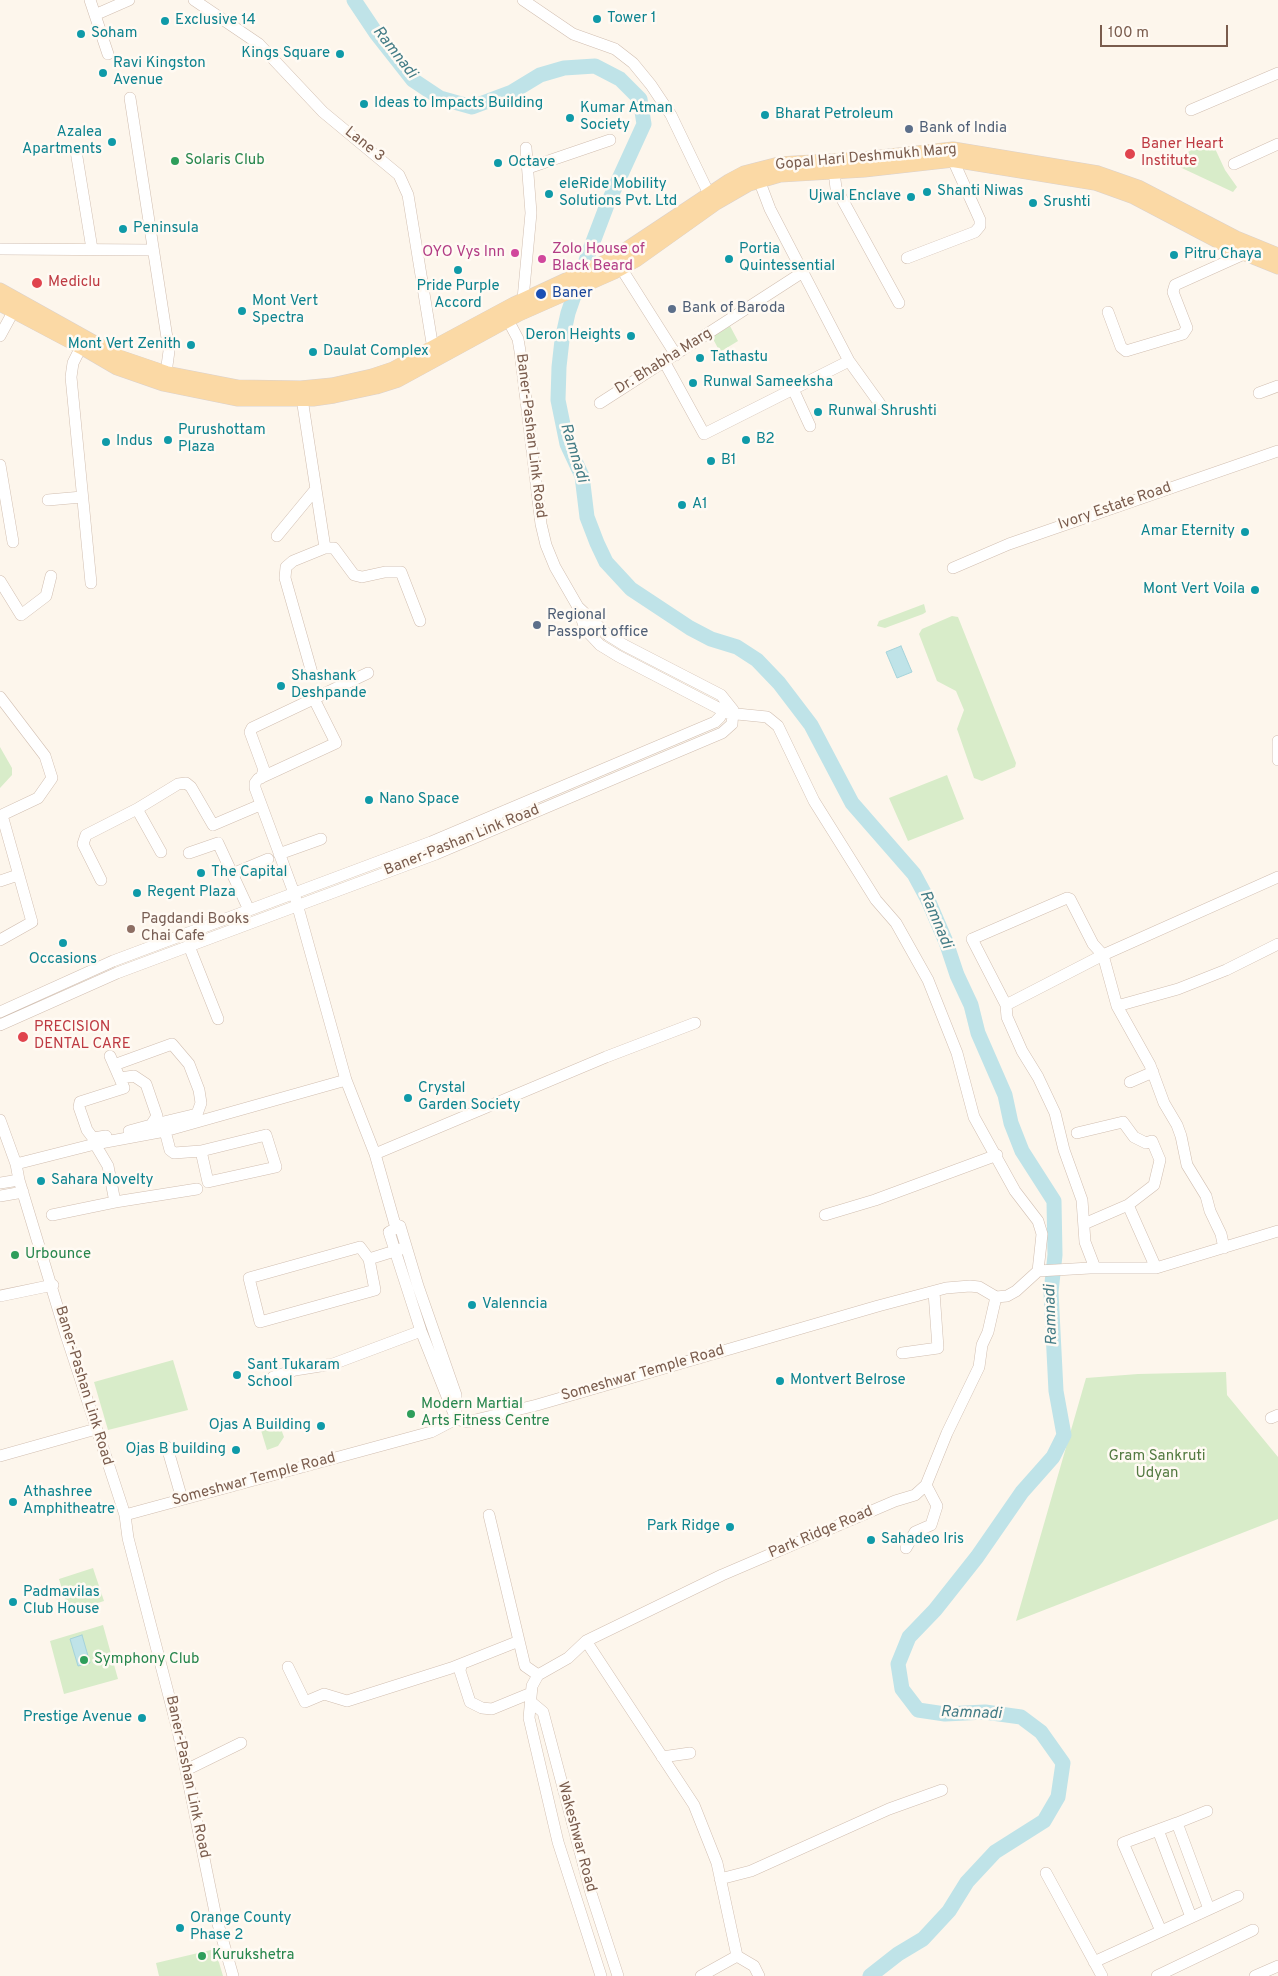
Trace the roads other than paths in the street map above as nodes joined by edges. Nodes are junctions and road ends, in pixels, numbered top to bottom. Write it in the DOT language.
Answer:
graph roads {
  1 [pos="90,0"];
  2 [pos="129,0"];
  3 [pos="194,0"];
  4 [pos="523,0"];
  5 [pos="97,14"];
  6 [pos="108,54"];
  7 [pos="1278,73"];
  8 [pos="130,98"];
  9 [pos="1191,110"];
  10 [pos="610,140"];
  11 [pos="1278,144"];
  12 [pos="526,148"];
  13 [pos="76,151"];
  14 [pos="959,157"];
  15 [pos="1234,164"];
  16 [pos="528,168"];
  17 [pos="812,168"];
  18 [pos="834,172"];
  19 [pos="758,180"];
  20 [pos="710,194"];
  21 [pos="0,249"];
  22 [pos="92,249"];
  23 [pos="154,250"];
  24 [pos="1244,254"];
  25 [pos="1278,255"];
  26 [pos="907,258"];
  27 [pos="616,266"];
  28 [pos="1278,267"];
  29 [pos="803,272"];
  30 [pos="0,290"];
  31 [pos="561,290"];
  32 [pos="523,299"];
  33 [pos="899,302"];
  34 [pos="4,307"];
  35 [pos="1108,312"];
  36 [pos="508,320"];
  37 [pos="0,336"];
  38 [pos="82,347"];
  39 [pos="433,349"];
  40 [pos="676,355"];
  41 [pos="849,361"];
  42 [pos="665,363"];
  43 [pos="166,373"];
  44 [pos="1278,386"];
  45 [pos="792,389"];
  46 [pos="301,393"];
  47 [pos="1259,393"];
  48 [pos="600,403"];
  49 [pos="880,404"];
  50 [pos="810,426"];
  51 [pos="1278,451"];
  52 [pos="0,464"];
  53 [pos="315,490"];
  54 [pos="82,497"];
  55 [pos="48,500"];
  56 [pos="6,528"];
  57 [pos="277,536"];
  58 [pos="13,542"];
  59 [pos="325,548"];
  60 [pos="953,568"];
  61 [pos="51,576"];
  62 [pos="0,581"];
  63 [pos="91,583"];
  64 [pos="578,607"];
  65 [pos="420,621"];
  66 [pos="312,673"];
  67 [pos="368,673"];
  68 [pos="0,697"];
  69 [pos="314,699"];
  70 [pos="722,712"];
  71 [pos="734,715"];
  72 [pos="1278,741"];
  73 [pos="1278,760"];
  74 [pos="261,778"];
  75 [pos="260,805"];
  76 [pos="137,809"];
  77 [pos="321,838"];
  78 [pos="161,852"];
  79 [pos="189,853"];
  80 [pos="274,857"];
  81 [pos="232,874"];
  82 [pos="18,875"];
  83 [pos="1278,877"];
  84 [pos="101,880"];
  85 [pos="0,881"];
  86 [pos="294,893"];
  87 [pos="297,906"];
  88 [pos="249,910"];
  89 [pos="0,940"];
  90 [pos="1278,944"];
  91 [pos="189,946"];
  92 [pos="1103,955"];
  93 [pos="1006,1005"];
  94 [pos="1117,1006"];
  95 [pos="0,1012"];
  96 [pos="218,1019"];
  97 [pos="695,1023"];
  98 [pos="0,1025"];
  99 [pos="1153,1072"];
  100 [pos="120,1078"];
  101 [pos="346,1080"];
  102 [pos="1130,1082"];
  103 [pos="0,1120"];
  104 [pos="150,1125"];
  105 [pos="165,1131"];
  106 [pos="1077,1133"];
  107 [pos="95,1144"];
  108 [pos="201,1151"];
  109 [pos="375,1154"];
  110 [pos="997,1155"];
  111 [pos="16,1164"];
  112 [pos="19,1180"];
  113 [pos="0,1183"];
  114 [pos="197,1189"];
  115 [pos="23,1192"];
  116 [pos="0,1196"];
  117 [pos="115,1202"];
  118 [pos="1128,1205"];
  119 [pos="825,1215"];
  120 [pos="52,1216"];
  121 [pos="1084,1224"];
  122 [pos="396,1228"];
  123 [pos="1278,1231"];
  124 [pos="407,1247"];
  125 [pos="1224,1248"];
  126 [pos="395,1251"];
  127 [pos="370,1259"];
  128 [pos="1093,1268"];
  129 [pos="1156,1268"];
  130 [pos="1038,1271"];
  131 [pos="52,1285"];
  132 [pos="934,1292"];
  133 [pos="0,1296"];
  134 [pos="996,1297"];
  135 [pos="421,1331"];
  136 [pos="902,1353"];
  137 [pos="273,1377"];
  138 [pos="456,1418"];
  139 [pos="96,1429"];
  140 [pos="166,1447"];
  141 [pos="0,1456"];
  142 [pos="926,1485"];
  143 [pos="182,1499"];
  144 [pos="125,1515"];
  145 [pos="489,1515"];
  146 [pos="906,1548"];
  147 [pos="520,1641"];
  148 [pos="586,1641"];
  149 [pos="461,1665"];
  150 [pos="288,1667"];
  151 [pos="538,1674"];
  152 [pos="531,1698"];
  153 [pos="241,1743"];
  154 [pos="690,1753"];
  155 [pos="662,1758"];
  156 [pos="186,1770"];
  157 [pos="942,1790"];
  158 [pos="1208,1811"];
  159 [pos="570,1820"];
  160 [pos="1177,1823"];
  161 [pos="554,1824"];
  162 [pos="1158,1830"];
  163 [pos="1046,1873"];
  164 [pos="720,1879"];
  165 [pos="1238,1896"];
  166 [pos="1209,1909"];
  167 [pos="1191,1917"];
  168 [pos="1253,1930"];
  169 [pos="1160,1931"];
  170 [pos="737,1956"];
  171 [pos="1094,1962"];
  172 [pos="1278,1966"];
  173 [pos="233,1976"];
  174 [pos="601,1976"];
  175 [pos="618,1976"];
  176 [pos="701,1976"];
  177 [pos="759,1976"];
  178 [pos="1102,1976"];
  179 [pos="1157,1976"];
  180 [pos="1254,1976"];
  1 -- 5 [label="street"];
  2 -- 5 [label="street"];
  3 -- 39 [label="street, Lane 3"];
  4 -- 20 [label="street"];
  5 -- 6 [label="street"];
  7 -- 9 [label="street"];
  8 -- 23 [label="street"];
  10 -- 16 [label="street"];
  11 -- 15 [label="street"];
  12 -- 16 [label="street"];
  13 -- 22 [label="street"];
  14 -- 17 [label="main road, Gopal Hari Deshmukh Marg"];
  14 -- 18 [label="main road, Gopal Hari Deshmukh Marg"];
  14 -- 24 [label="main road, Gopal Hari Deshmukh Marg"];
  14 -- 25 [label="main road, Gopal Hari Deshmukh Marg"];
  14 -- 26 [label="street"];
  16 -- 32 [label="street"];
  17 -- 18 [label="main road, Gopal Hari Deshmukh Marg"];
  17 -- 19 [label="main road, Gopal Hari Deshmukh Marg"];
  17 -- 20 [label="main road, Gopal Hari Deshmukh Marg"];
  18 -- 33 [label="street"];
  19 -- 27 [label="main road, Gopal Hari Deshmukh Marg"];
  19 -- 29 [label="street"];
  20 -- 27 [label="main road, Gopal Hari Deshmukh Marg"];
  21 -- 22 [label="street"];
  22 -- 23 [label="street"];
  23 -- 43 [label="street"];
  24 -- 28 [label="main road, Gopal Hari Deshmukh Marg"];
  24 -- 35 [label="street"];
  27 -- 31 [label="main road, Gopal Hari Deshmukh Marg"];
  27 -- 40 [label="street"];
  29 -- 40 [label="street, Dr. Bhabha Marg"];
  29 -- 41 [label="street"];
  30 -- 43 [label="main road, Gopal Hari Deshmukh Marg"];
  31 -- 32 [label="main road, Gopal Hari Deshmukh Marg"];
  31 -- 36 [label="main road, Gopal Hari Deshmukh Marg"];
  32 -- 39 [label="main road, Gopal Hari Deshmukh Marg"];
  34 -- 37 [label="street"];
  34 -- 38 [label="main road, Gopal Hari Deshmukh Marg"];
  36 -- 46 [label="main road, Gopal Hari Deshmukh Marg"];
  36 -- 64 [label="street, Baner-Pashan Link Road"];
  38 -- 46 [label="main road, Gopal Hari Deshmukh Marg"];
  38 -- 54 [label="street"];
  39 -- 46 [label="main road, Gopal Hari Deshmukh Marg"];
  40 -- 42 [label="street, Dr. Bhabha Marg"];
  41 -- 45 [label="street"];
  41 -- 49 [label="street"];
  42 -- 45 [label="street"];
  42 -- 48 [label="street, Dr. Bhabha Marg"];
  43 -- 46 [label="main road, Gopal Hari Deshmukh Marg"];
  44 -- 47 [label="street"];
  45 -- 50 [label="street"];
  46 -- 53 [label="street"];
  51 -- 60 [label="street, Ivory Estate Road"];
  52 -- 56 [label="street"];
  53 -- 57 [label="street"];
  53 -- 59 [label="street"];
  54 -- 55 [label="street"];
  54 -- 63 [label="street"];
  56 -- 58 [label="street"];
  59 -- 65 [label="street"];
  59 -- 66 [label="street"];
  61 -- 62 [label="street"];
  64 -- 70 [label="street, Baner-Pashan Link Road"];
  64 -- 71 [label="street, Baner-Pashan Link Road"];
  67 -- 69 [label="street"];
  68 -- 82 [label="street"];
  69 -- 74 [label="street"];
  69 -- 74 [label="street"];
  70 -- 71 [label="street"];
  70 -- 86 [label="street, Baner-Pashan Link Road"];
  71 -- 87 [label="street, Baner-Pashan Link Road"];
  71 -- 110 [label="street"];
  72 -- 73 [label="street"];
  74 -- 75 [label="street"];
  75 -- 76 [label="street"];
  75 -- 80 [label="street"];
  76 -- 78 [label="street"];
  76 -- 84 [label="street"];
  77 -- 80 [label="street"];
  79 -- 81 [label="street"];
  80 -- 81 [label="street"];
  80 -- 86 [label="street"];
  81 -- 88 [label="street"];
  82 -- 85 [label="street"];
  82 -- 89 [label="street"];
  83 -- 92 [label="street"];
  86 -- 87 [label="street"];
  86 -- 88 [label="street, Baner-Pashan Link Road"];
  87 -- 91 [label="street, Baner-Pashan Link Road"];
  87 -- 101 [label="street"];
  88 -- 95 [label="street, Baner-Pashan Link Road"];
  90 -- 94 [label="street"];
  91 -- 96 [label="street"];
  91 -- 98 [label="street, Baner-Pashan Link Road"];
  92 -- 93 [label="street"];
  92 -- 93 [label="street"];
  92 -- 94 [label="street"];
  93 -- 121 [label="street"];
  94 -- 99 [label="street"];
  97 -- 109 [label="street"];
  99 -- 102 [label="street"];
  99 -- 125 [label="street"];
  100 -- 104 [label="street"];
  100 -- 104 [label="street"];
  100 -- 104 [label="street"];
  101 -- 105 [label="street"];
  101 -- 109 [label="street"];
  103 -- 111 [label="street, Baner-Pashan Link Road"];
  105 -- 107 [label="street"];
  105 -- 108 [label="street"];
  106 -- 118 [label="street"];
  107 -- 111 [label="street"];
  107 -- 117 [label="street"];
  108 -- 108 [label="street"];
  109 -- 122 [label="street"];
  110 -- 119 [label="street"];
  110 -- 130 [label="street"];
  111 -- 112 [label="street, Baner-Pashan Link Road"];
  112 -- 113 [label="street"];
  112 -- 115 [label="street, Baner-Pashan Link Road"];
  114 -- 117 [label="street"];
  115 -- 116 [label="street"];
  115 -- 131 [label="street, Baner-Pashan Link Road"];
  117 -- 120 [label="street"];
  118 -- 121 [label="street"];
  118 -- 129 [label="street"];
  121 -- 128 [label="street"];
  122 -- 124 [label="street"];
  122 -- 126 [label="street"];
  123 -- 125 [label="street"];
  124 -- 126 [label="street"];
  124 -- 138 [label="street"];
  125 -- 129 [label="street"];
  126 -- 127 [label="street"];
  126 -- 135 [label="street"];
  127 -- 127 [label="street"];
  128 -- 129 [label="street"];
  128 -- 130 [label="street"];
  130 -- 134 [label="street"];
  131 -- 133 [label="street"];
  131 -- 139 [label="street, Baner-Pashan Link Road"];
  132 -- 134 [label="street, Someshwar Temple Road"];
  132 -- 136 [label="street"];
  132 -- 138 [label="street, Someshwar Temple Road"];
  134 -- 142 [label="street"];
  135 -- 137 [label="street"];
  135 -- 138 [label="street"];
  138 -- 143 [label="street, Someshwar Temple Road"];
  139 -- 141 [label="street"];
  139 -- 144 [label="street, Baner-Pashan Link Road"];
  140 -- 143 [label="street"];
  142 -- 146 [label="street"];
  142 -- 148 [label="street, Park Ridge Road"];
  143 -- 144 [label="street, Someshwar Temple Road"];
  144 -- 156 [label="street, Baner-Pashan Link Road"];
  145 -- 147 [label="street"];
  147 -- 149 [label="street"];
  147 -- 151 [label="street"];
  148 -- 151 [label="street, Park Ridge Road"];
  148 -- 155 [label="street"];
  149 -- 150 [label="street"];
  149 -- 152 [label="street"];
  151 -- 152 [label="street, Wakeshwar Road"];
  152 -- 159 [label="street, Wakeshwar Road"];
  152 -- 161 [label="street, Wakeshwar Road"];
  153 -- 156 [label="street"];
  154 -- 155 [label="street"];
  155 -- 164 [label="street"];
  156 -- 173 [label="street, Baner-Pashan Link Road"];
  157 -- 164 [label="street"];
  158 -- 160 [label="street"];
  159 -- 161 [label="street"];
  159 -- 175 [label="street, Wakeshwar Road"];
  160 -- 162 [label="street"];
  160 -- 166 [label="street"];
  161 -- 174 [label="street, Wakeshwar Road"];
  162 -- 167 [label="street"];
  162 -- 169 [label="street"];
  163 -- 171 [label="street"];
  164 -- 170 [label="street"];
  165 -- 166 [label="street"];
  166 -- 167 [label="street"];
  167 -- 169 [label="street"];
  168 -- 179 [label="street"];
  169 -- 171 [label="street"];
  170 -- 176 [label="street"];
  170 -- 177 [label="street"];
  171 -- 178 [label="street"];
  172 -- 180 [label="street"];
}
